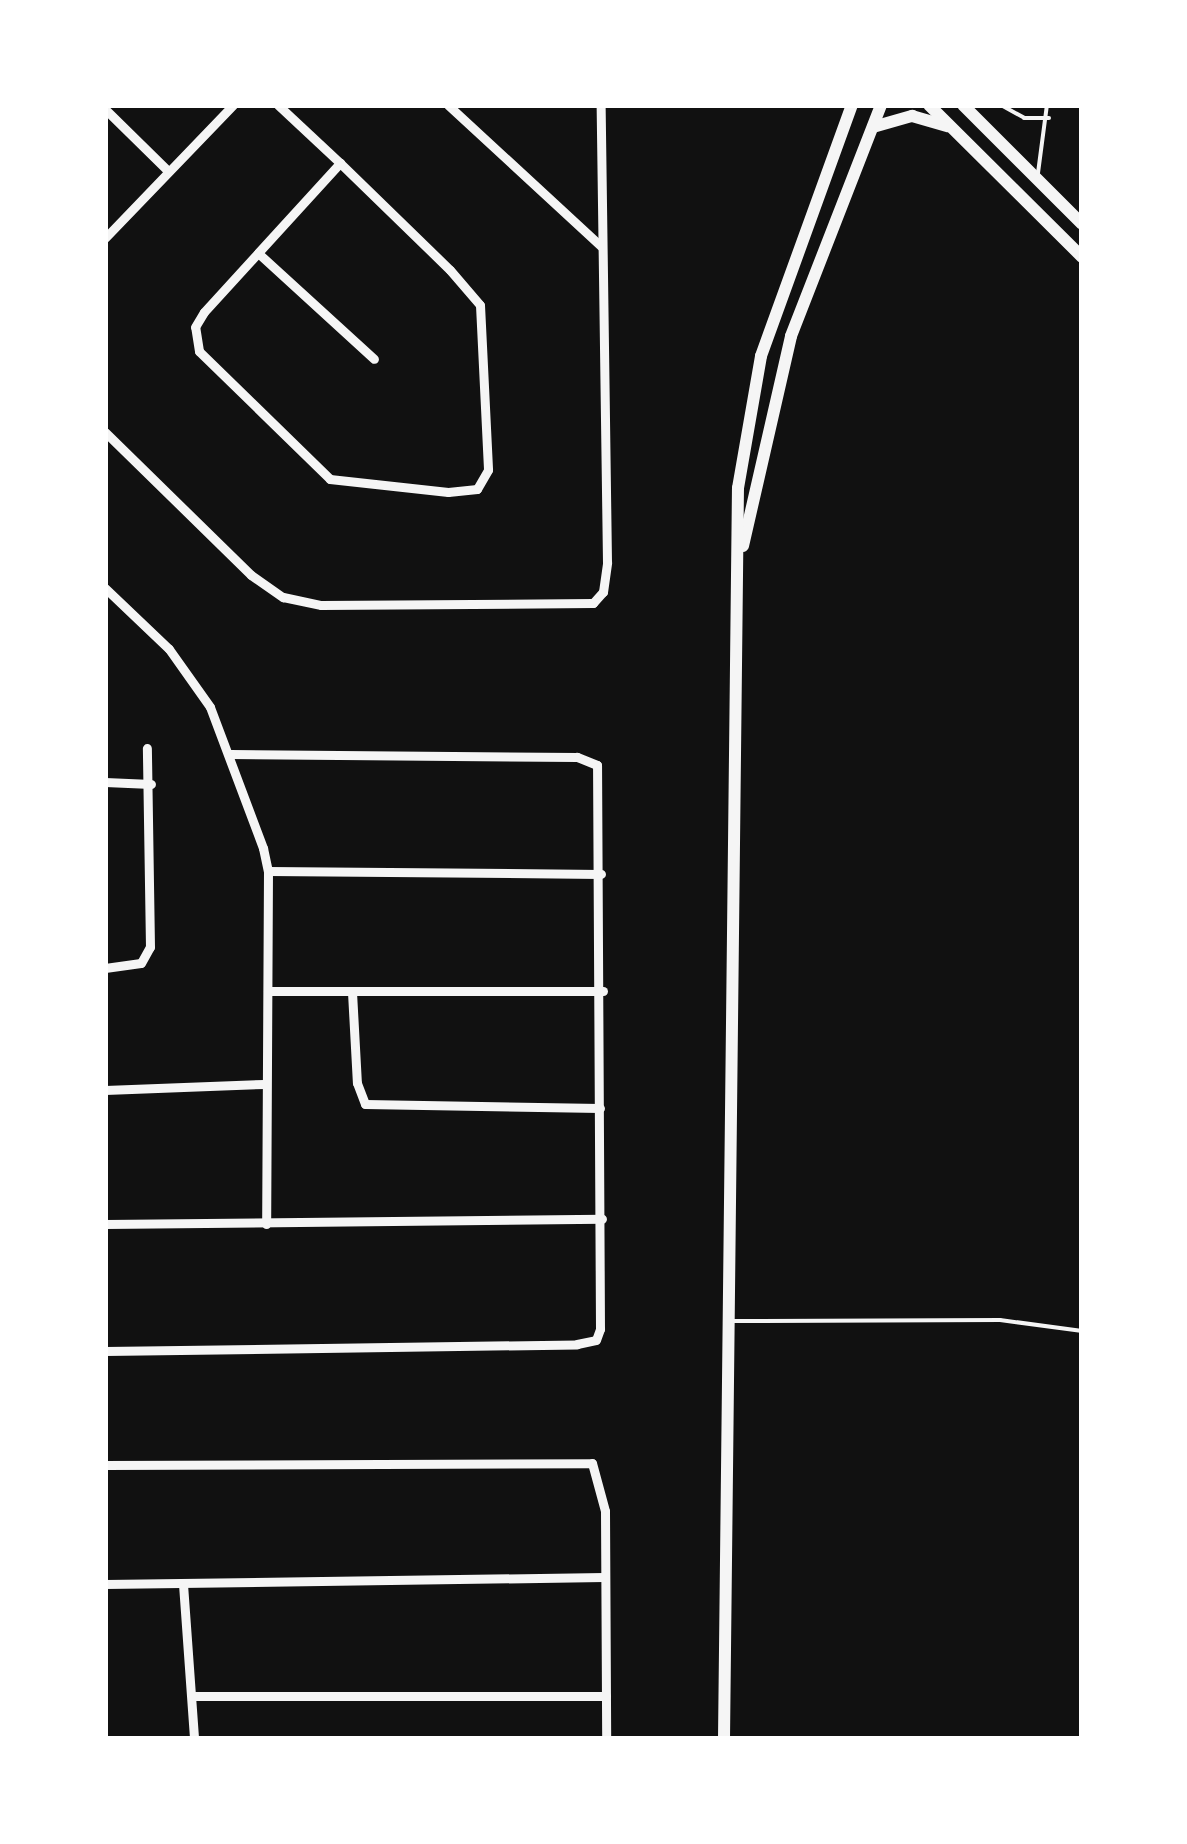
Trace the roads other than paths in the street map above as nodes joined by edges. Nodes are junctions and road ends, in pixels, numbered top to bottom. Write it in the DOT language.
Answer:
graph roads {
  1 [pos="233,105"];
  2 [pos="278,105"];
  3 [pos="448,105"];
  4 [pos="602,105"];
  5 [pos="852,105"];
  6 [pos="880,105"];
  7 [pos="929,105"];
  8 [pos="963,105"];
  9 [pos="1001,105"];
  10 [pos="1046,105"];
  11 [pos="105,110"];
  12 [pos="1048,118"];
  13 [pos="950,126"];
  14 [pos="872,127"];
  15 [pos="340,164"];
  16 [pos="167,170"];
  17 [pos="1035,179"];
  18 [pos="1082,224"];
  19 [pos="105,238"];
  20 [pos="602,247"];
  21 [pos="258,253"];
  22 [pos="1082,257"];
  23 [pos="374,359"];
  24 [pos="105,432"];
  25 [pos="740,553"];
  26 [pos="105,588"];
  27 [pos="146,748"];
  28 [pos="230,754"];
  29 [pos="105,782"];
  30 [pos="152,784"];
  31 [pos="268,871"];
  32 [pos="600,874"];
  33 [pos="105,968"];
  34 [pos="603,990"];
  35 [pos="268,992"];
  36 [pos="352,992"];
  37 [pos="264,1084"];
  38 [pos="105,1090"];
  39 [pos="600,1108"];
  40 [pos="602,1219"];
  41 [pos="105,1224"];
  42 [pos="266,1224"];
  43 [pos="728,1322"];
  44 [pos="1082,1331"];
  45 [pos="105,1350"];
  46 [pos="105,1465"];
  47 [pos="604,1577"];
  48 [pos="105,1584"];
  49 [pos="182,1584"];
  50 [pos="192,1696"];
  51 [pos="606,1696"];
  52 [pos="194,1739"];
  53 [pos="606,1739"];
  54 [pos="724,1739"];
  1 -- 16 [label="street"];
  2 -- 15 [label="street"];
  3 -- 20 [label="street"];
  4 -- 20 [label="street"];
  5 -- 25 [label="main road"];
  6 -- 14 [label="main road"];
  7 -- 13 [label="main road"];
  8 -- 17 [label="main road"];
  9 -- 12 [label="lane"];
  10 -- 12 [label="lane"];
  11 -- 16 [label="street"];
  12 -- 17 [label="lane"];
  13 -- 14 [label="main road"];
  13 -- 22 [label="main road"];
  14 -- 25 [label="main road"];
  15 -- 21 [label="street"];
  15 -- 21 [label="street"];
  16 -- 19 [label="street"];
  17 -- 18 [label="main road"];
  20 -- 24 [label="street"];
  21 -- 23 [label="street"];
  25 -- 43 [label="main road"];
  26 -- 28 [label="street"];
  27 -- 30 [label="street"];
  28 -- 31 [label="street"];
  28 -- 32 [label="street"];
  29 -- 30 [label="street"];
  30 -- 33 [label="street"];
  31 -- 32 [label="street"];
  31 -- 35 [label="street"];
  32 -- 34 [label="street"];
  34 -- 36 [label="street"];
  34 -- 39 [label="street"];
  35 -- 36 [label="street"];
  35 -- 37 [label="street"];
  36 -- 39 [label="street"];
  37 -- 38 [label="street"];
  37 -- 42 [label="street"];
  39 -- 40 [label="street"];
  40 -- 42 [label="street"];
  40 -- 45 [label="street"];
  41 -- 42 [label="street"];
  43 -- 44 [label="lane"];
  43 -- 54 [label="main road"];
  46 -- 47 [label="street"];
  47 -- 49 [label="street"];
  47 -- 51 [label="street"];
  48 -- 49 [label="street"];
  49 -- 50 [label="street"];
  50 -- 51 [label="street"];
  50 -- 52 [label="street"];
  51 -- 53 [label="street"];
}
